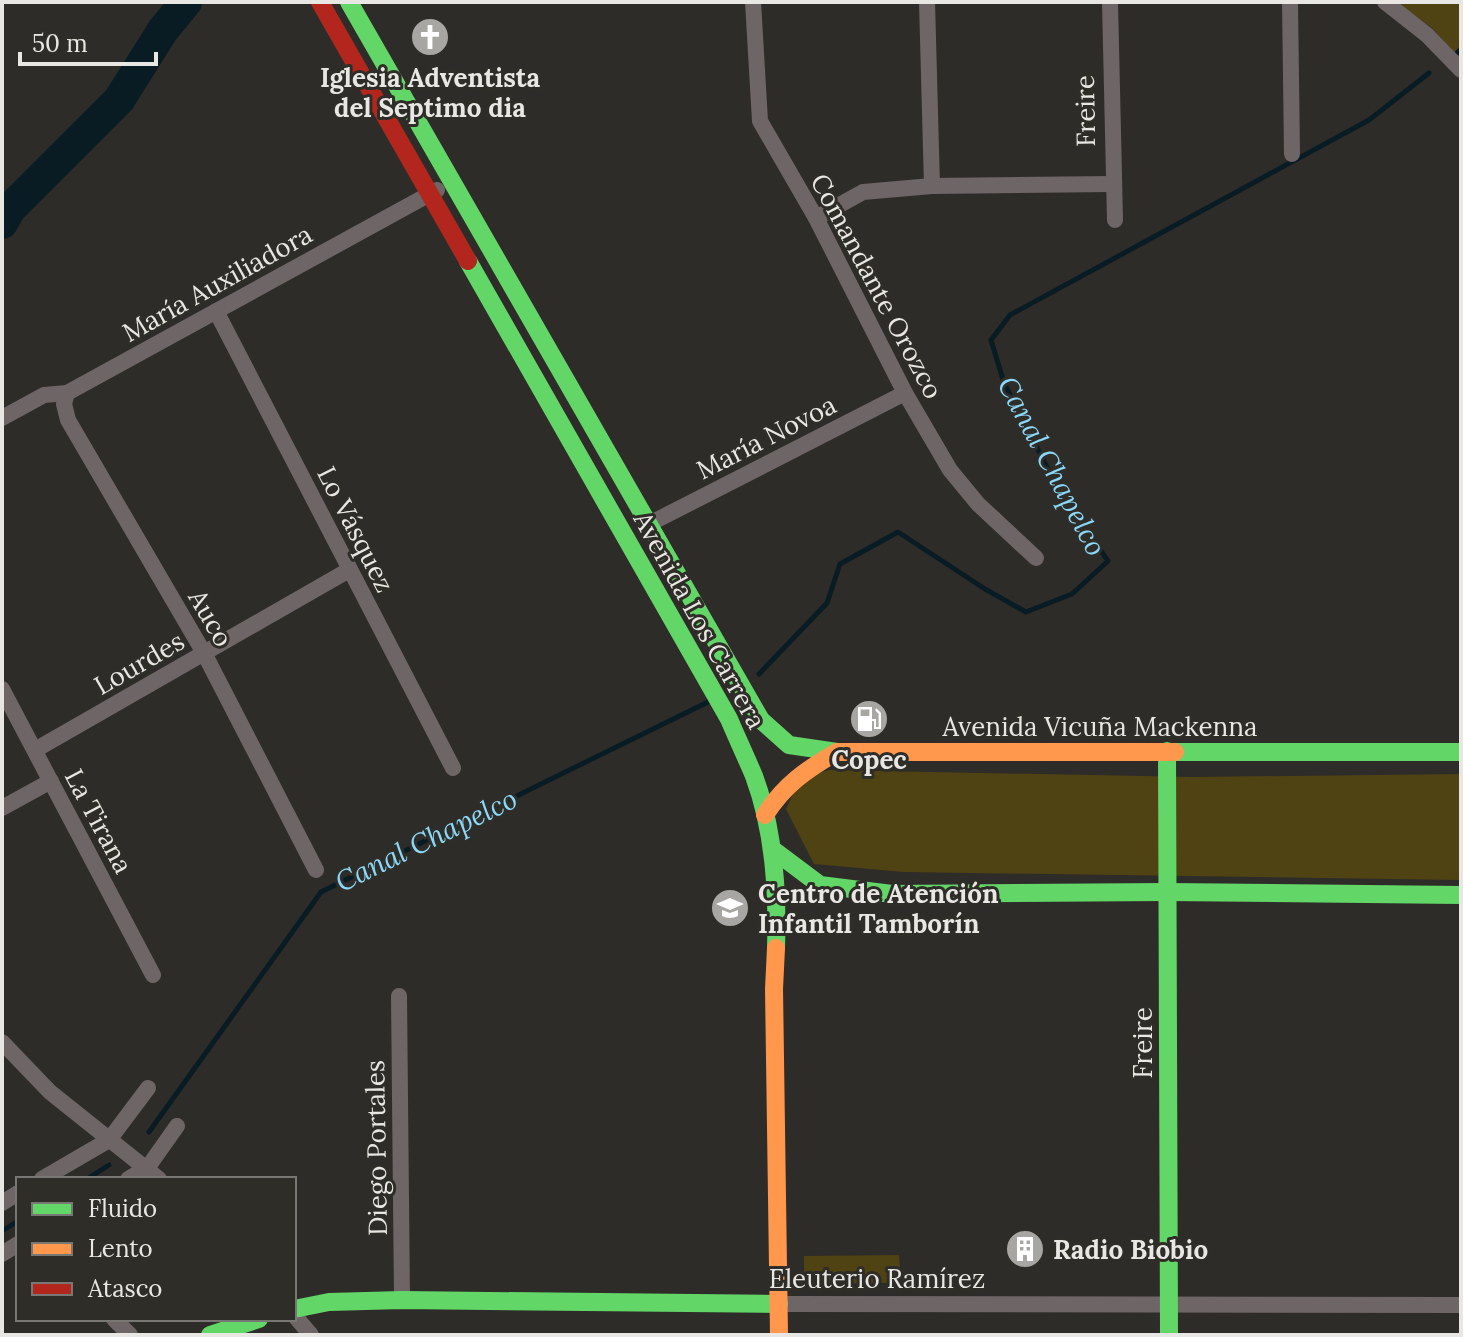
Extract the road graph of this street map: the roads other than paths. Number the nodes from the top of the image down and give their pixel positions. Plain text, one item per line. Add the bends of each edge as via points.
1 (320, 2) edge
2 (349, 2) edge
3 (753, 2) edge
4 (927, 2) edge
5 (1110, 2) edge
6 (1290, 2) edge
7 (1385, 2) edge
8 (1461, 70) edge
9 (1292, 154) dead end
10 (453, 182) junction
11 (1112, 184) junction
12 (932, 186) junction
13 (430, 195) junction
14 (816, 218) junction
15 (1115, 220) dead end
16 (216, 311) junction
17 (67, 393) junction
18 (905, 393) junction
19 (2, 418) edge
20 (649, 524) junction
21 (1036, 558) dead end
22 (349, 570) junction
23 (204, 653) junction
24 (2, 689) edge
25 (35, 750) junction
26 (1167, 751) junction
27 (837, 752) junction
28 (1461, 752) edge
29 (453, 768) dead end
30 (51, 781) junction
31 (2, 808) edge
32 (765, 815) junction
33 (772, 849) junction
34 (316, 870) dead end
35 (1167, 892) junction
36 (1461, 895) edge
37 (153, 975) dead end
38 (399, 996) dead end
39 (2, 1042) edge
40 (148, 1088) dead end
41 (177, 1126) dead end
42 (109, 1140) junction
43 (154, 1173) edge
44 (45, 1177) edge
45 (402, 1300) junction
46 (779, 1304) junction
47 (1169, 1305) junction
48 (1461, 1305) edge
49 (296, 1309) edge
50 (296, 1317) edge
51 (253, 1321) edge
52 (210, 1335) edge
53 (311, 1335) edge
54 (779, 1335) edge
55 (1169, 1335) edge

1 - 13 main road, Avenida Los Carrera
2 - 10 main road, Avenida Los Carrera
3 - 14 street, Comandante Orozco via 760,121
4 - 12 street
5 - 11 street, Freire
6 - 9 street
7 - 8 street
10 - 13 street, María Auxiliadora
10 - 20 main road, Avenida Los Carrera
11 - 12 street
11 - 15 street, Freire
12 - 14 street via 863,192
13 - 16 street, María Auxiliadora
13 - 32 main road, Avenida Los Carrera via 729,719
14 - 18 street, Comandante Orozco
16 - 17 street, María Auxiliadora
16 - 22 street, Lo Vásquez
17 - 19 street, María Auxiliadora via 44,395
17 - 23 street, Auco via 68,420
18 - 20 street, María Novoa
18 - 21 street, Comandante Orozco via 950,470
20 - 27 main road, Avenida Los Carrera via 761,720 789,745
22 - 23 street, Lourdes
22 - 29 street, Lo Vásquez
23 - 25 street, Lourdes
23 - 34 street, Auco
24 - 25 street, La Tirana
25 - 30 street, La Tirana
26 - 27 main road, Avenida Vicuña Mackenna
26 - 28 main road, Avenida Vicuña Mackenna
26 - 35 main road, Freire
27 - 32 main road, Avenida Vicuña Mackenna via 795,775
30 - 31 street
30 - 37 street, La Tirana
32 - 33 main road, Avenida Los Carrera
33 - 35 main road via 820,885 892,894
33 - 46 main road, Avenida Los Carrera
35 - 36 main road
35 - 47 main road, Freire
38 - 45 street, Diego Portales
39 - 42 street via 50,1092
40 - 42 street
41 - 43 street
42 - 43 street
42 - 44 street
45 - 46 main road, Eleuterio Ramírez
45 - 49 main road, Eleuterio Ramírez
46 - 47 street, Eleuterio Ramírez
46 - 54 main road, Avenida Los Carrera
47 - 48 street, Eleuterio Ramírez
47 - 55 main road, Freire
50 - 53 street
51 - 52 main road

